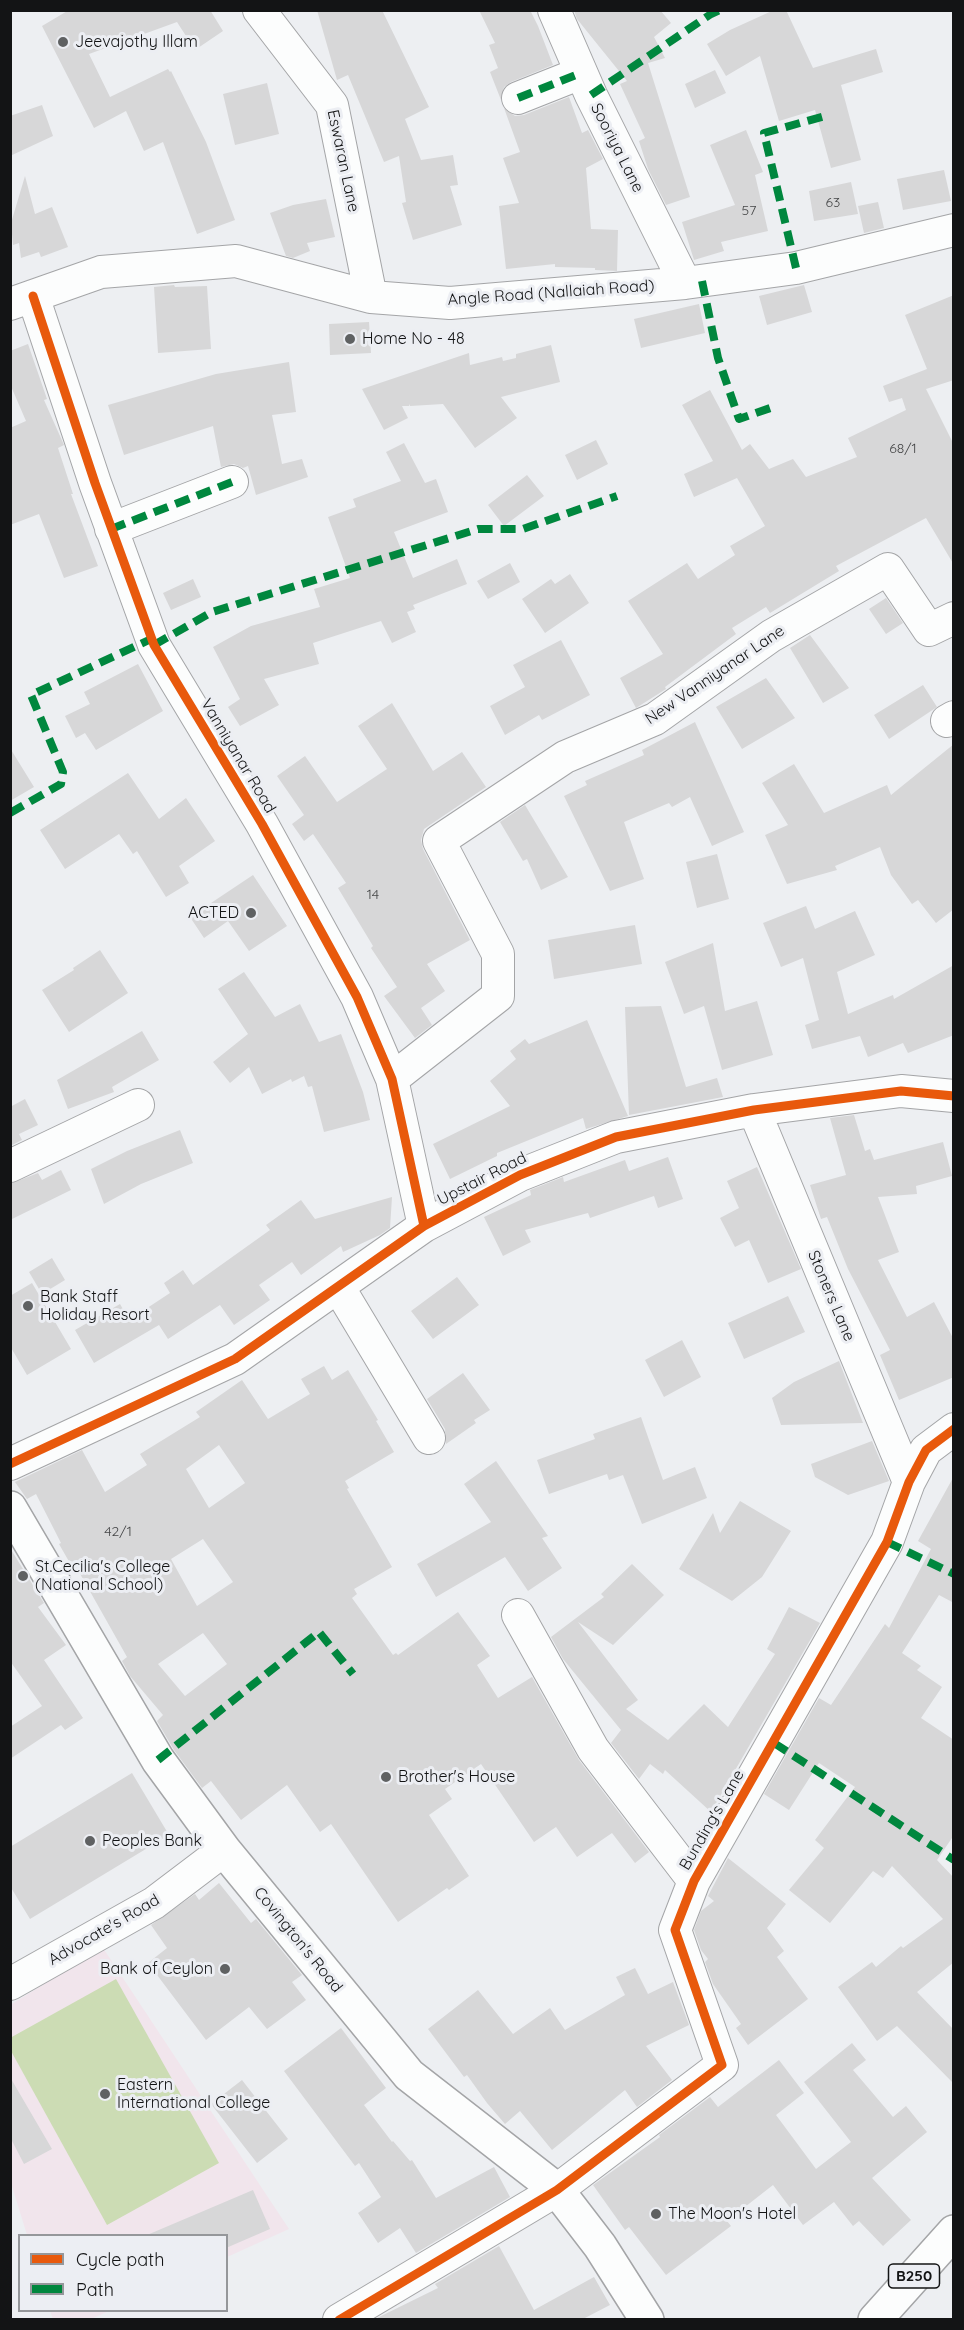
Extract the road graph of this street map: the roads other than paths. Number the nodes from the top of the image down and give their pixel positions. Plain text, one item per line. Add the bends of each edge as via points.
1 (259, 10) edge
2 (554, 10) edge
3 (581, 73) junction
4 (518, 98) dead end
5 (954, 230) edge
6 (685, 283) junction
7 (371, 297) junction
8 (22, 300) edge
9 (232, 482) dead end
10 (111, 528) junction
11 (954, 618) edge
12 (392, 1079) junction
13 (954, 1096) edge
14 (138, 1105) dead end
15 (754, 1110) junction
16 (10, 1166) edge
17 (424, 1226) junction
18 (339, 1288) junction
19 (954, 1429) edge
20 (429, 1438) dead end
21 (10, 1464) edge
22 (909, 1482) junction
23 (10, 1508) edge
24 (518, 1615) dead end
25 (224, 1850) junction
26 (694, 1881) junction
27 (10, 1984) edge
28 (558, 2190) junction
29 (954, 2232) edge
30 (339, 2319) edge
31 (647, 2319) edge
32 (875, 2319) edge

1 - 7 street, Eswaran Lane via 332,105
2 - 3 street, Sooriya Lane
3 - 4 street
3 - 6 street, Sooriya Lane
5 - 6 street, Angle Road (Nallaiah Road) via 796,268
6 - 7 street, Angle Road (Nallaiah Road) via 450,303
7 - 8 street, Angle Road (Nallaiah Road) via 236,261 101,272
8 - 10 street, Vanniyanar Road
9 - 10 street
10 - 12 street, Vanniyanar Road via 154,645 267,834 357,998
11 - 12 street, New Vanniyanar Lane via 930,630 888,569 771,636 654,719 565,757 439,841 498,954 498,996
12 - 17 street, Vanniyanar Road
13 - 15 street, Upstair Road via 901,1092
14 - 16 street
15 - 17 street, Upstair Road via 616,1137 520,1175
15 - 22 street, Stoners Lane
17 - 18 street, Upstair Road
18 - 20 street
18 - 21 street, Upstair Road via 235,1359
19 - 22 street, Bunding's Lane via 926,1450
22 - 26 street, Bunding's Lane via 887,1542
23 - 25 main road, Covington's Road via 158,1760
24 - 26 street via 593,1749
25 - 27 street, Advocate's Road via 154,1903
25 - 28 main road, Covington's Road via 409,2075
26 - 28 street, Bunding's Lane via 675,1930 722,2065
28 - 30 street
28 - 31 main road, Covington's Road
29 - 32 main road, B250

